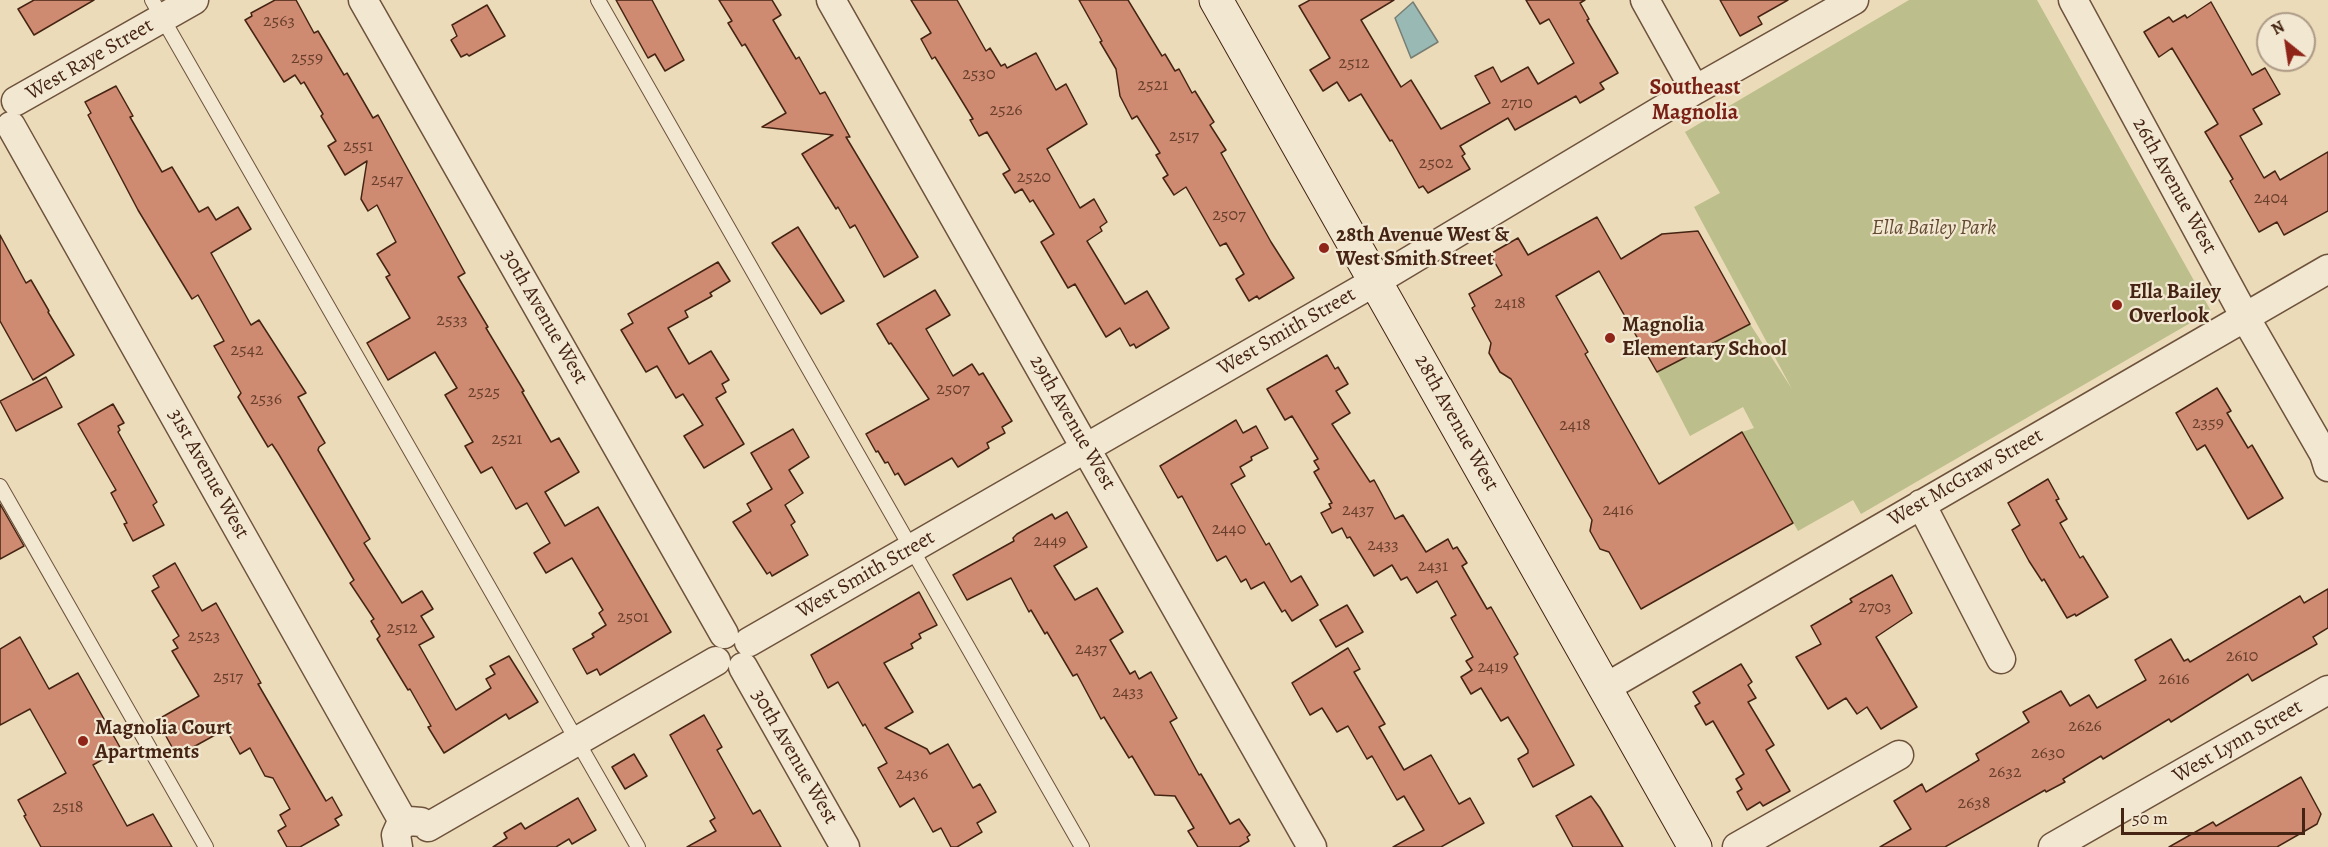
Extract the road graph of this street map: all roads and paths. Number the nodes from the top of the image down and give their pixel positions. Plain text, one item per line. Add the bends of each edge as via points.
1 (194, 0) edge
2 (363, 0) edge
3 (598, 0) edge
4 (831, 0) edge
5 (1216, 0) edge
6 (1645, 0) edge
7 (1854, 0) edge
8 (2073, 0) edge
9 (158, 9) edge
10 (1695, 90) junction
11 (7, 112) edge
12 (2328, 269) edge
13 (1376, 281) junction
14 (2245, 317) junction
15 (1086, 447) junction
16 (2328, 467) edge
17 (0, 486) edge
18 (1921, 504) junction
19 (911, 549) junction
20 (733, 651) junction
21 (2001, 659) dead end
22 (1605, 687) junction
23 (2328, 690) edge
24 (578, 741) junction
25 (1899, 755) dead end
26 (408, 839) edge
27 (206, 847) edge
28 (638, 847) edge
29 (845, 847) edge
30 (1082, 847) edge
31 (1312, 847) edge
32 (1695, 847) edge
33 (1737, 847) edge
34 (2053, 847) edge

1 - 9 street, West Raye Street
2 - 20 street, 30th Avenue West
3 - 19 lane
4 - 15 street, 29th Avenue West
5 - 13 street, 28th Avenue West
6 - 10 street
7 - 10 street, West Smith Street
8 - 14 street, 26th Avenue West
9 - 11 street, West Raye Street
9 - 24 lane
10 - 13 street, West Smith Street
11 - 26 street, 31st Avenue West
12 - 14 street, West McGraw Street
13 - 15 street, West Smith Street
13 - 22 street, 28th Avenue West
14 - 16 street, 26th Avenue West
14 - 18 street, West McGraw Street
15 - 19 street, West Smith Street
15 - 31 street, 29th Avenue West
17 - 27 lane
18 - 21 street
18 - 22 street, West McGraw Street
19 - 20 street, West Smith Street
19 - 30 lane
20 - 24 street, West Smith Street
20 - 29 street, 30th Avenue West
22 - 32 street, 28th Avenue West
23 - 34 street, West Lynn Street
24 - 26 street, West Smith Street
24 - 28 lane
25 - 33 street

